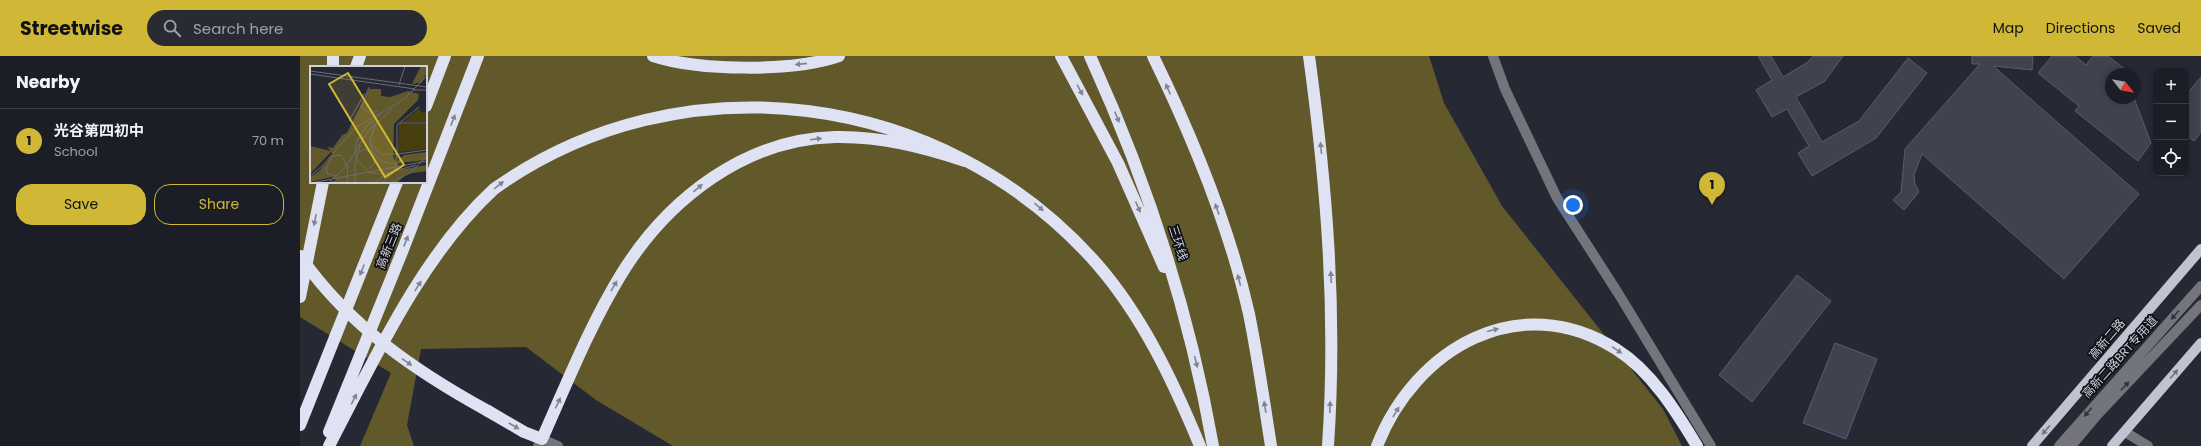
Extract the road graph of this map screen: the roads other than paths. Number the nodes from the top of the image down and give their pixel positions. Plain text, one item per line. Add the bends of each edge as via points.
1 (360, 56) edge
2 (445, 56) edge
3 (478, 56) edge
4 (653, 56) edge
5 (839, 56) edge
6 (1061, 56) edge
7 (1090, 56) edge
8 (1153, 56) edge
9 (1309, 56) edge
10 (1493, 56) edge
11 (356, 66) edge
12 (427, 103) edge
13 (876, 113) dead end
14 (591, 126) dead end
15 (988, 168) junction
16 (323, 183) edge
17 (396, 183) edge
18 (2201, 249) edge
19 (300, 256) edge
20 (2201, 286) edge
21 (300, 297) edge
22 (2201, 305) edge
23 (1187, 324) junction
24 (2201, 343) edge
25 (300, 425) edge
26 (2125, 432) junction
27 (540, 442) edge
28 (323, 446) edge
29 (329, 446) edge
30 (558, 446) edge
31 (1200, 446) edge
32 (1214, 446) edge
33 (1271, 446) edge
34 (1328, 446) edge
35 (1377, 446) edge
36 (1697, 446) edge
37 (1711, 446) edge
38 (2032, 446) edge
39 (2059, 446) edge
40 (2071, 446) edge
41 (2112, 446) edge
42 (2148, 446) edge

1 - 11 highway
2 - 12 highway
28 -> 3 highway, 高新三路
5 -> 4 highway via 802,65 768,67 697,65
6 -> 23 highway via 1118,163
7 -> 23 highway, 三环线 via 1136,162
33 -> 8 highway via 1249,314 1230,246 1199,160
34 -> 9 highway via 1333,331 1329,234 1321,139
10 - 37 street via 1505,89 1557,198
13 - 15 highway via 911,126
29 -> 14 highway via 396,321 459,226 494,190 534,158
27 -> 15 highway via 603,306 623,272 646,239 672,210 707,180 746,157 790,143 834,137 917,146
15 -> 31 highway via 1063,228 1098,265 1133,311 1180,397
16 -> 21 highway
17 -> 25 highway, 高新三路
18 -> 38 main road, 高新二路
19 -> 27 highway, bridge via 328,292 376,339 428,376
20 -> 39 street, 高新二路BRT专用道
40 -> 22 street, 高新二路BRT专用道
23 -> 32 highway, 三环线
26 -> 24 main road
26 - 41 main road
26 - 42 street
27 - 30 street
35 -> 36 highway via 1416,382 1439,359 1461,343 1486,332 1513,325 1540,324 1567,327 1593,336 1617,349 1652,382 1683,422

